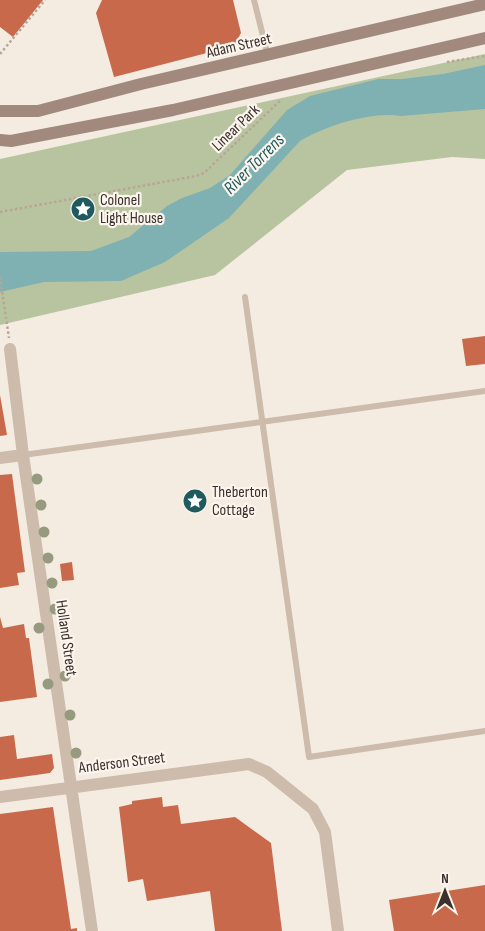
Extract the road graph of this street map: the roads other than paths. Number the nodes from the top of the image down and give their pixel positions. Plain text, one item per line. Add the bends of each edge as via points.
1 (254, 0) edge
2 (485, 4) edge
3 (485, 38) edge
4 (268, 56) junction
5 (0, 111) edge
6 (0, 140) edge
7 (245, 297) dead end
8 (10, 349) road end
9 (485, 391) edge
10 (264, 422) junction
11 (23, 455) junction
12 (0, 458) edge
13 (485, 730) edge
14 (71, 786) junction
15 (0, 797) edge
16 (92, 931) edge
17 (338, 931) edge

1 - 4 lane
2 - 4 main road, Adam Street
3 - 6 main road via 172,110 11,141
4 - 5 main road, Adam Street via 38,111
7 - 10 lane
8 - 11 street, Holland Street
9 - 10 lane
10 - 11 lane
10 - 13 lane via 309,757
11 - 12 street
11 - 14 street, Holland Street
14 - 15 street, Anderson Street
14 - 16 street, Holland Street
14 - 17 street, Anderson Street via 249,764 267,772 313,809 325,832

